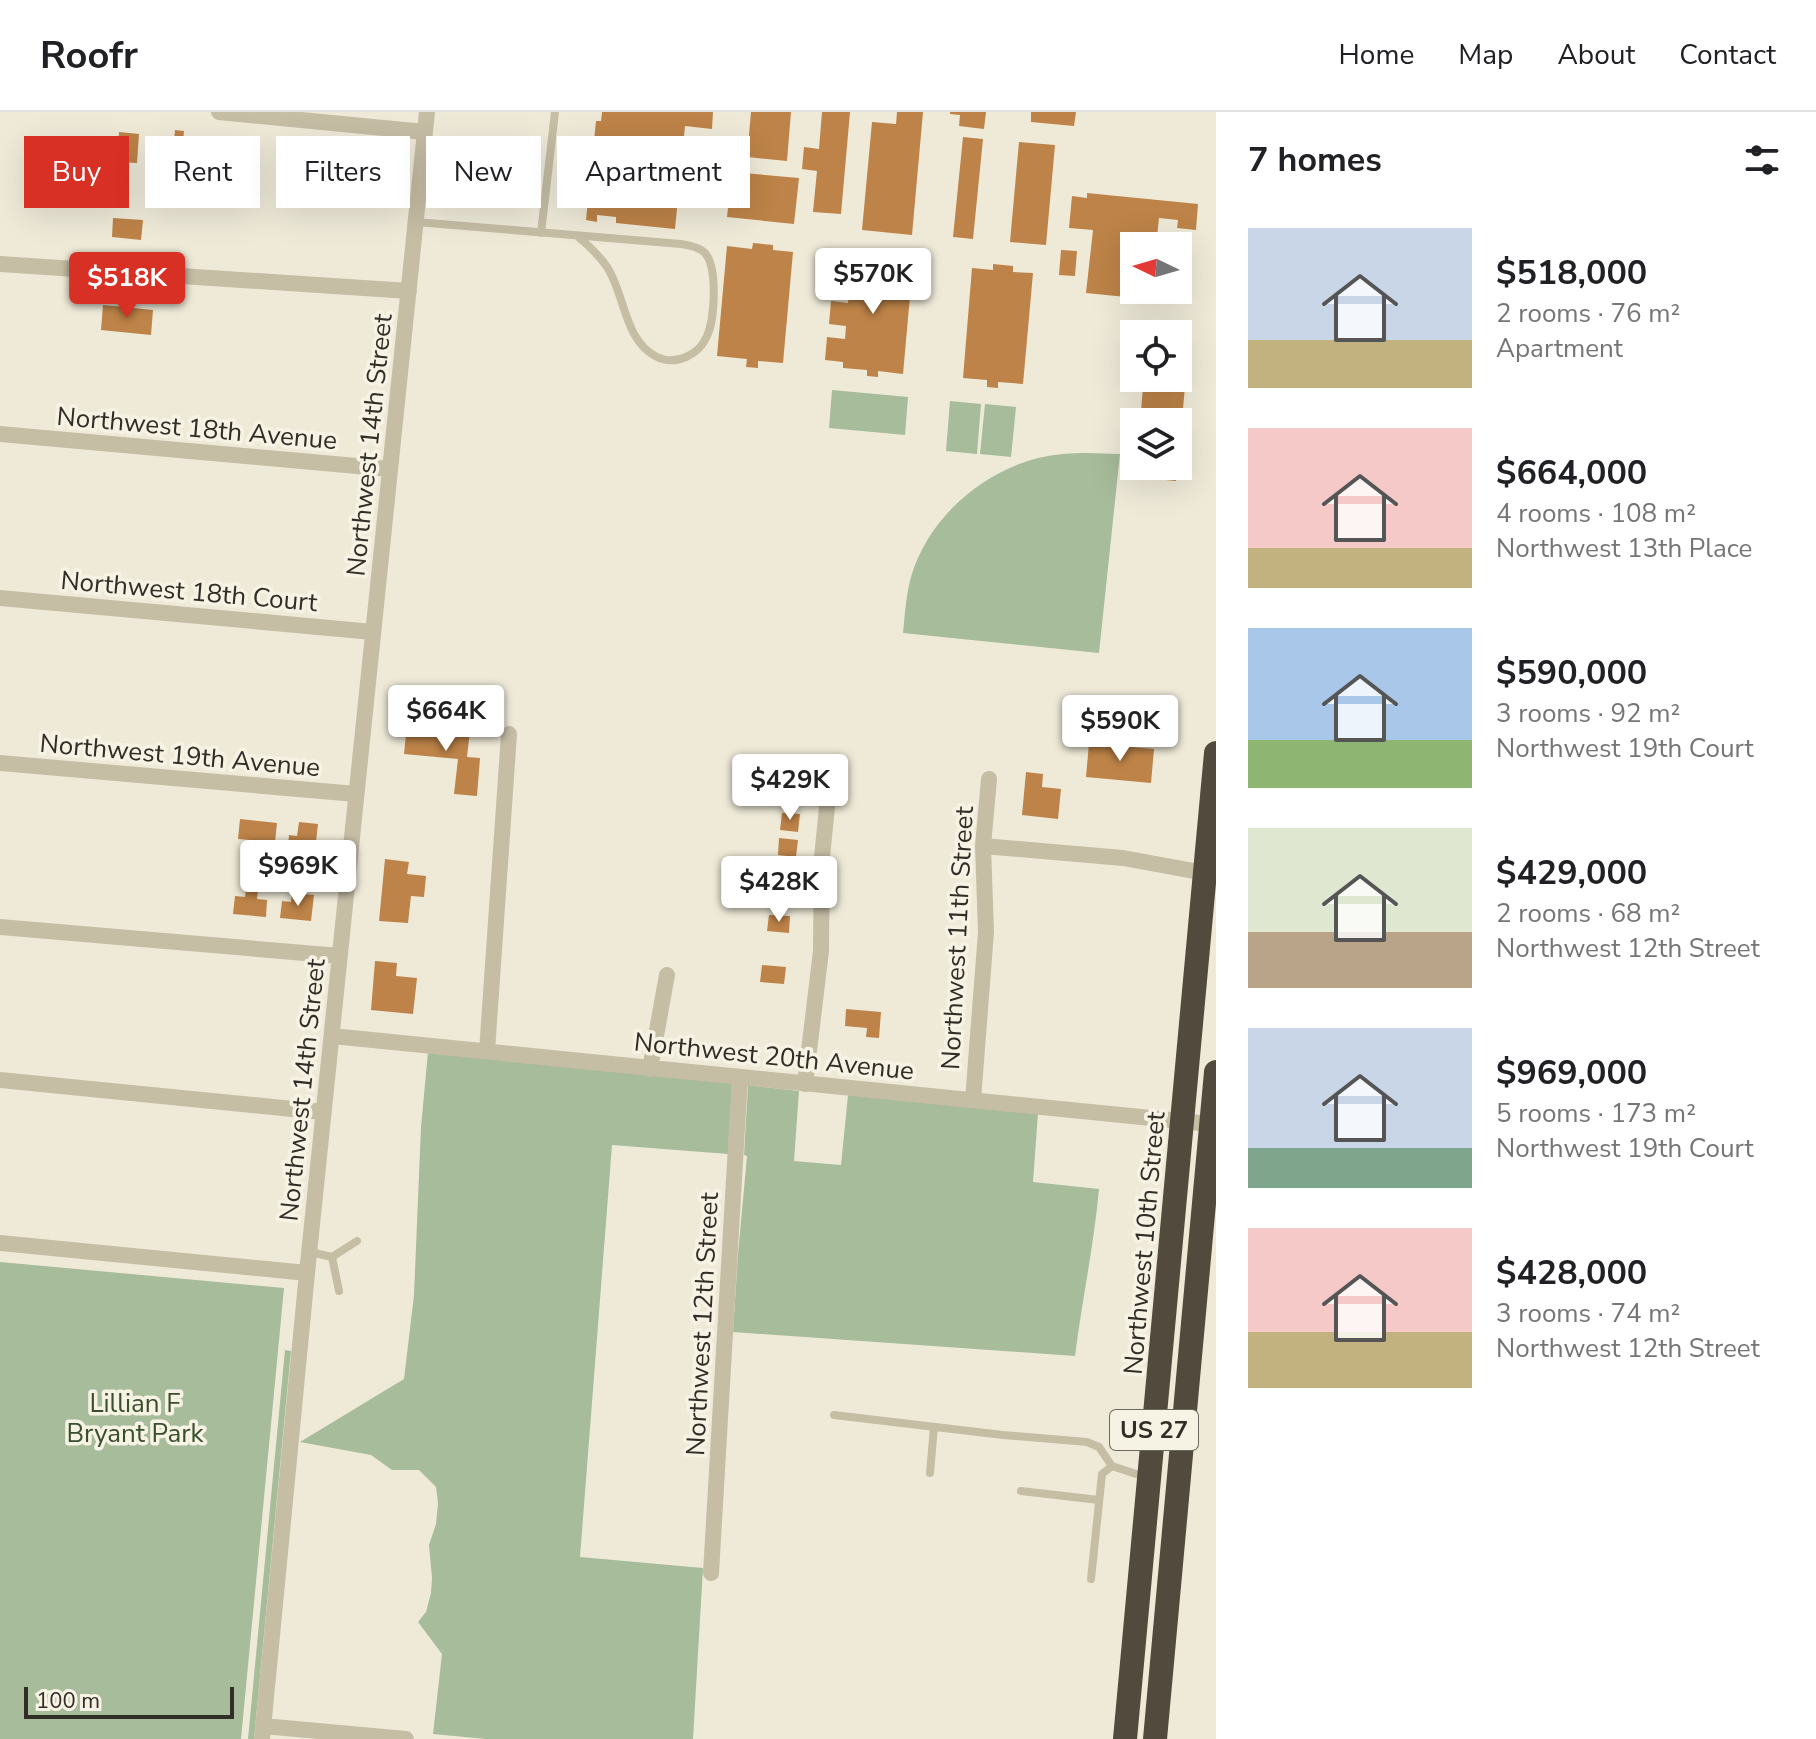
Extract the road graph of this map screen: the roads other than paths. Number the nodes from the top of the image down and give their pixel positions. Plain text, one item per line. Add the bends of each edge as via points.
1 (219, 112) edge
2 (427, 112) edge
3 (555, 112) edge
4 (425, 132) junction
5 (416, 222) junction
6 (541, 233) junction
7 (577, 236) junction
8 (0, 264) edge
9 (409, 291) junction
10 (0, 434) edge
11 (390, 469) junction
12 (0, 598) edge
13 (373, 632) junction
14 (509, 734) dead end
15 (1216, 753) edge
16 (0, 763) edge
17 (830, 777) dead end
18 (989, 779) dead end
19 (356, 794) junction
20 (1214, 795) edge
21 (983, 846) junction
22 (1205, 873) junction
23 (0, 927) edge
24 (340, 956) junction
25 (667, 975) dead end
26 (332, 1036) junction
27 (487, 1051) junction
28 (650, 1069) junction
29 (1216, 1072) edge
30 (740, 1077) junction
31 (0, 1080) edge
32 (805, 1084) junction
33 (973, 1100) junction
34 (323, 1112) junction
35 (1183, 1121) junction
36 (1211, 1124) junction
37 (357, 1241) dead end
38 (0, 1243) edge
39 (309, 1252) junction
40 (332, 1257) junction
41 (307, 1273) junction
42 (339, 1291) dead end
43 (834, 1415) dead end
44 (934, 1427) junction
45 (1112, 1466) junction
46 (930, 1473) dead end
47 (1149, 1478) junction
48 (1021, 1491) dead end
49 (1099, 1500) junction
50 (1174, 1524) junction
51 (711, 1573) dead end
52 (1091, 1579) dead end
53 (262, 1733) edge
54 (406, 1739) edge
55 (1125, 1739) edge
56 (1155, 1739) edge

1 - 4 street
2 - 4 street, Northwest 14th Street
3 - 6 lane
4 - 5 street, Northwest 14th Street
5 - 6 lane
5 - 9 street, Northwest 14th Street
6 - 7 lane
7 - 7 lane via 608,268 632,330 648,352 680,360 699,348 711,324 714,282 703,251 681,244
8 - 9 street
9 - 11 street, Northwest 14th Street
10 - 11 street, Northwest 18th Avenue
11 - 13 street, Northwest 14th Street
12 - 13 street, Northwest 18th Court
13 - 19 street, Northwest 14th Street
14 - 27 street
15 - 20 highway, Northwest 10th Street / US 27
16 - 19 street, Northwest 19th Avenue
17 - 32 street via 821,951
18 - 21 street, Northwest 11th Street
19 - 24 street, Northwest 14th Street
20 - 22 highway, Northwest 10th Street / US 27
21 - 22 street via 1123,858
21 - 33 street, Northwest 11th Street via 986,932
22 - 35 highway, Northwest 10th Street / US 27
23 - 24 street
24 - 26 street, Northwest 14th Street
25 - 28 street
26 - 27 street, Northwest 20th Avenue
26 - 34 street, Northwest 14th Street
27 - 28 street, Northwest 20th Avenue
28 - 30 street, Northwest 20th Avenue
29 - 36 highway, US 27
30 - 32 street, Northwest 20th Avenue
30 - 51 street, Northwest 12th Street
31 - 34 street
32 - 33 street, Northwest 20th Avenue
33 - 35 street, Northwest 20th Avenue
34 - 39 street, Northwest 14th Street
35 - 36 street, Northwest 20th Avenue
35 - 47 highway, Northwest 10th Street / US 27
36 - 50 highway, US 27
37 - 40 lane
38 - 41 street
39 - 40 lane
39 - 41 street, Northwest 14th Street
40 - 42 lane
41 - 53 street, Northwest 14th Street
43 - 44 lane
44 - 45 lane via 1087,1442 1099,1447
44 - 46 lane
45 - 47 lane
45 - 49 lane via 1102,1474
47 - 50 highway via 1167,1497
47 - 55 highway, Northwest 10th Street / US 27
48 - 49 lane
49 - 52 lane
50 - 56 highway, US 27
53 - 54 street

